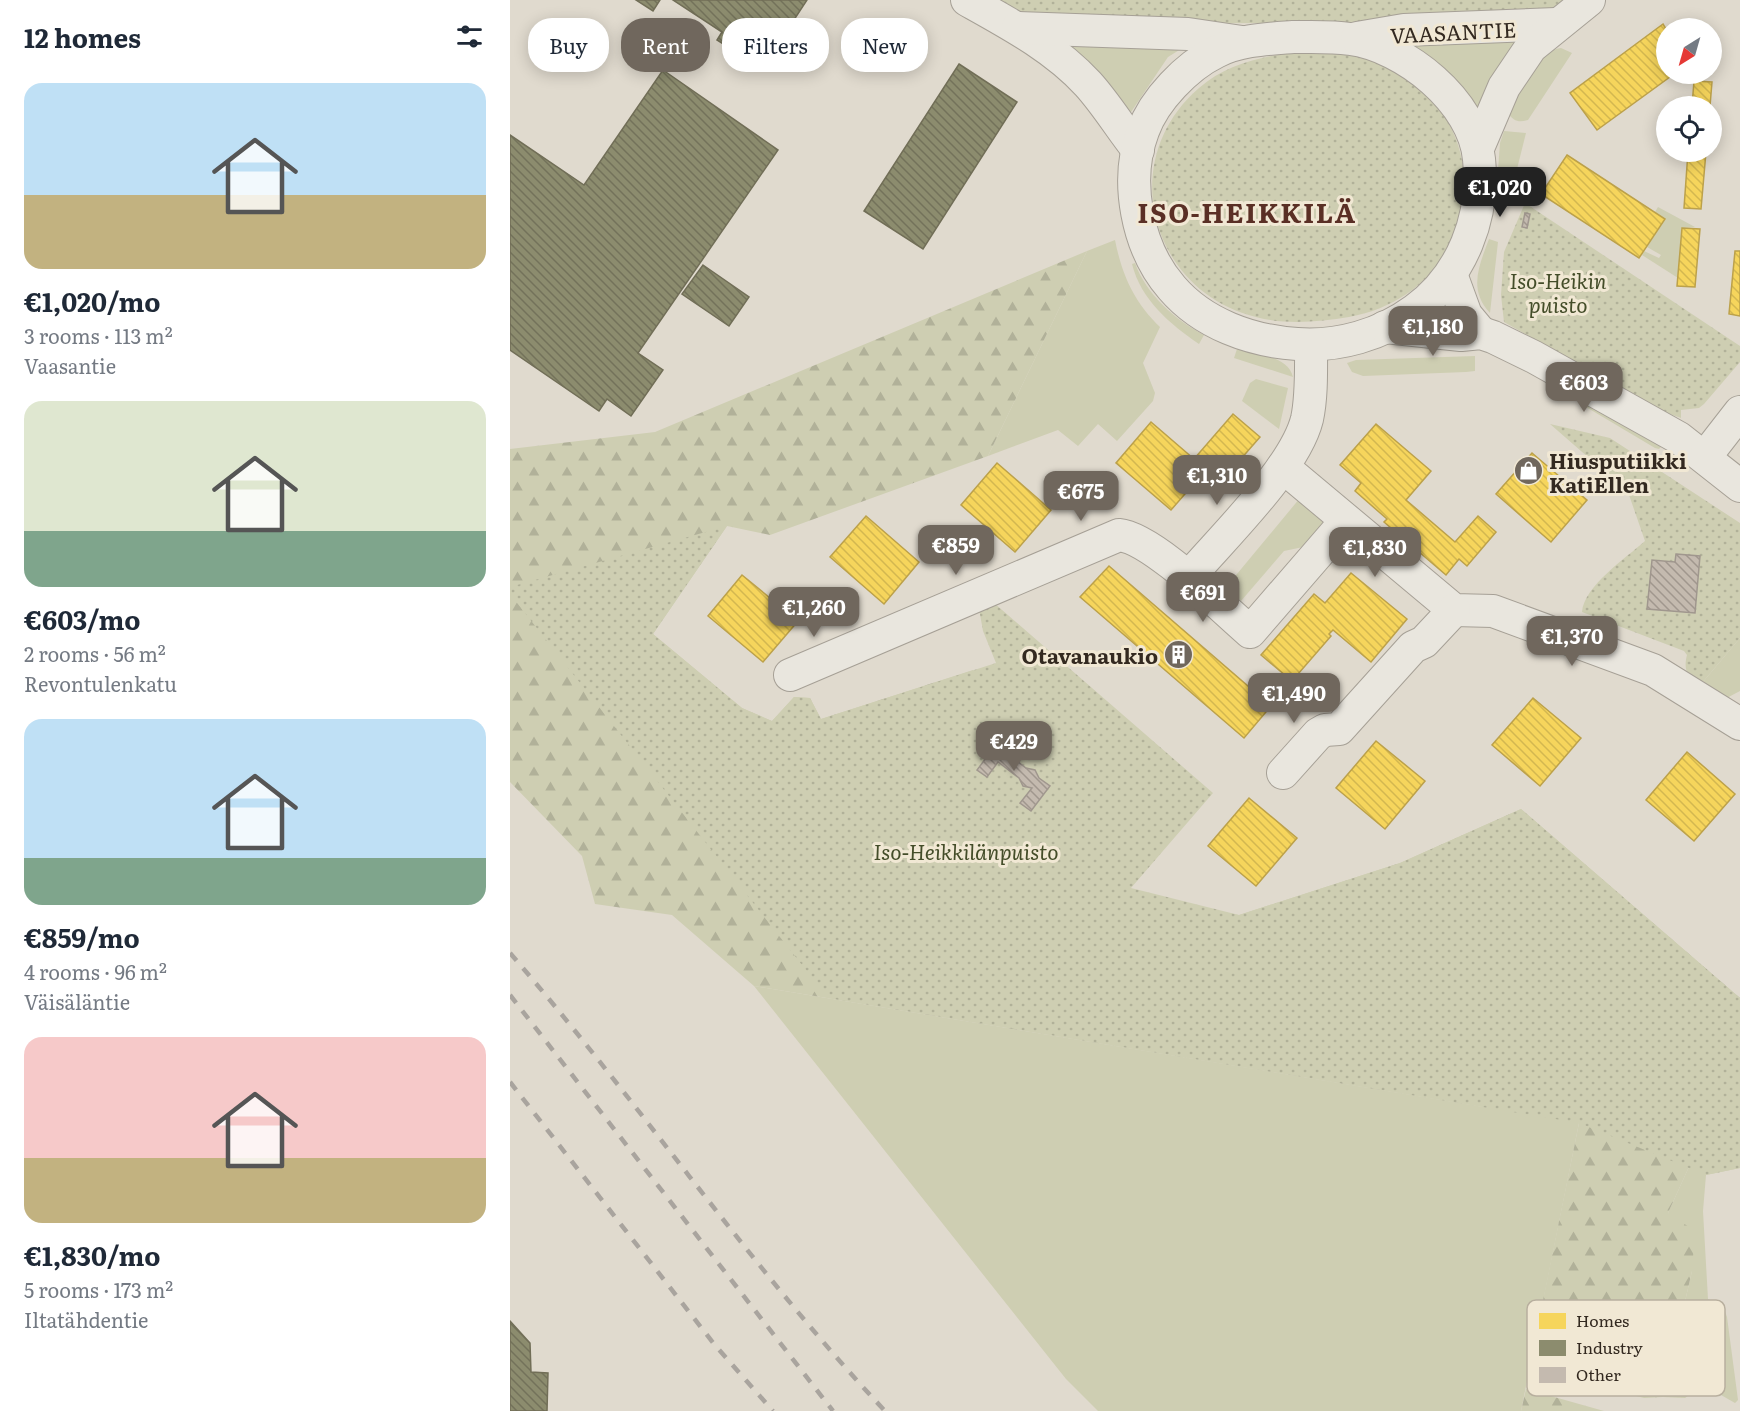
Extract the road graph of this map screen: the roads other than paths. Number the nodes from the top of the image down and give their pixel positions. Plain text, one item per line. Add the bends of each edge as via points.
1 (968, 0) edge
2 (1589, 0) edge
3 (1556, 24) junction
4 (1018, 28) junction
5 (1351, 39) junction
6 (1244, 43) junction
7 (1478, 148) junction
8 (1138, 150) junction
9 (1452, 274) junction
10 (1385, 327) junction
11 (1482, 333) junction
12 (1311, 345) junction
13 (1740, 412) edge
14 (1705, 457) junction
15 (1283, 467) junction
16 (1740, 486) edge
17 (1346, 521) junction
18 (1188, 578) junction
19 (1454, 610) junction
20 (790, 675) dead end
21 (1740, 724) edge
22 (1283, 773) dead end

1 - 4 street
2 - 3 street, VAASANTIE
3 - 5 street, VAASANTIE via 1404,30
3 - 7 street, VAASANTIE via 1531,47 1509,80
4 - 6 street via 1188,34
4 - 8 street via 1087,83
5 - 6 street via 1293,37
5 - 7 street via 1401,57 1435,81 1462,115
6 - 8 street via 1207,57 1179,80 1151,115
7 - 9 street via 1481,194 1467,242
8 - 12 street via 1135,190 1141,230 1149,254 1172,288 1196,310 1226,327 1279,343
9 - 10 street via 1428,300
9 - 11 street via 1466,315
10 - 11 street via 1461,335
10 - 12 street via 1354,339
11 - 14 street via 1534,357 1679,438
12 - 15 street via 1307,419
13 - 14 street
14 - 16 street
15 - 17 street
15 - 18 street
17 - 18 street via 1250,632
17 - 19 street
18 - 20 street via 1137,540 1119,535
19 - 21 street via 1493,611 1653,670
19 - 22 street via 1424,642 1413,647 1339,729 1318,734

